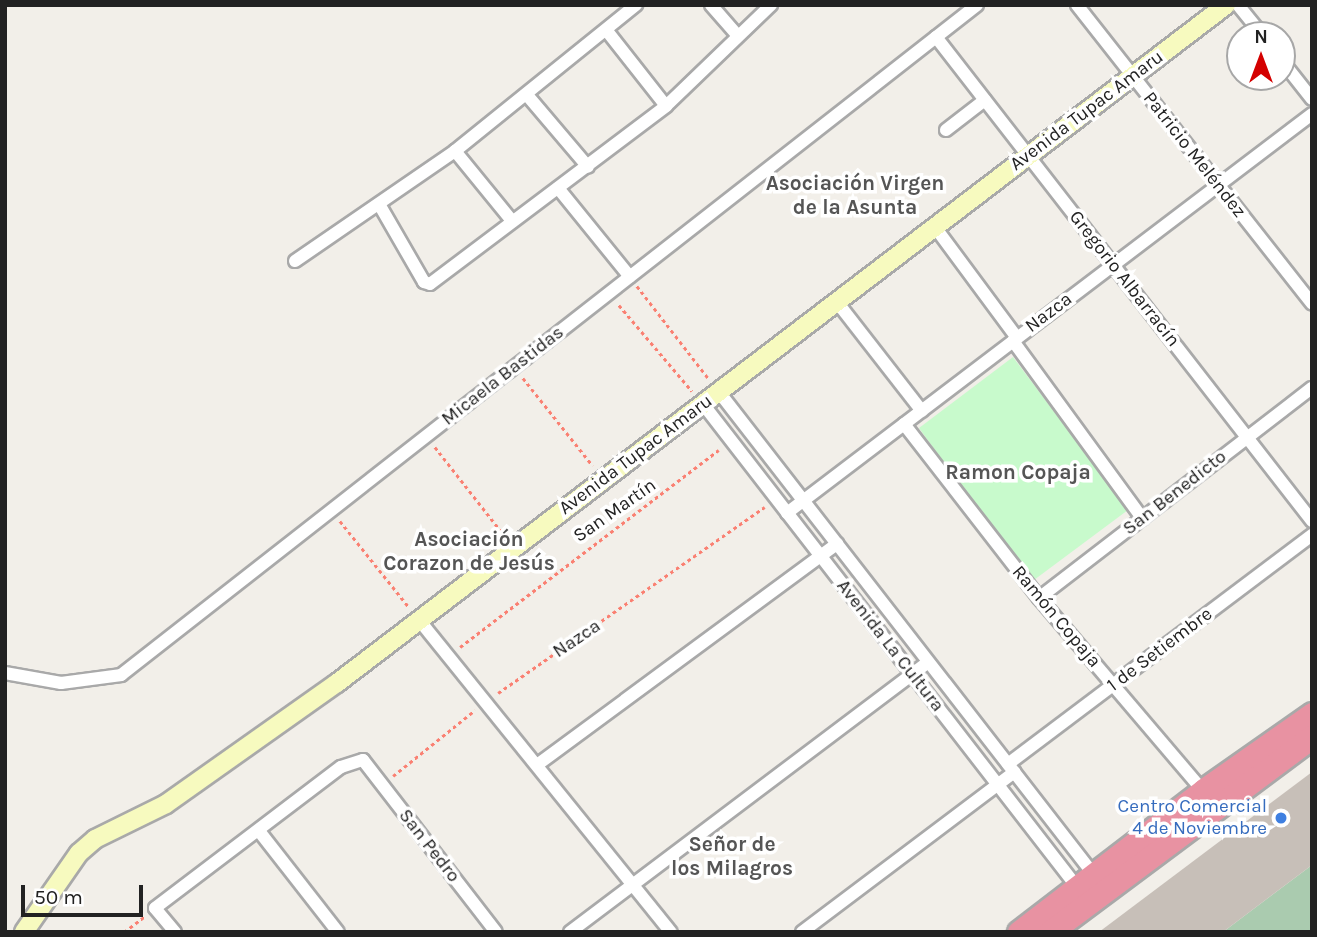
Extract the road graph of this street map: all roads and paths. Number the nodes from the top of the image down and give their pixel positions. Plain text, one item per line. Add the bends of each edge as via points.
1 (636, 5) edge
2 (711, 5) edge
3 (771, 5) edge
4 (977, 5) edge
5 (1077, 5) edge
6 (1226, 5) edge
7 (1238, 5) edge
8 (1251, 21) edge
9 (607, 31) junction
10 (738, 36) junction
11 (936, 37) junction
12 (1132, 76) junction
13 (1296, 79) edge
14 (527, 94) junction
15 (1312, 99) edge
16 (985, 100) junction
17 (666, 106) junction
18 (1312, 114) edge
19 (946, 130) dead end
20 (455, 151) junction
21 (1028, 156) junction
22 (588, 167) junction
23 (1218, 185) junction
24 (558, 188) junction
25 (379, 204) junction
26 (512, 221) junction
27 (935, 227) junction
28 (295, 261) dead end
29 (1113, 265) junction
30 (630, 277) junction
31 (609, 293) junction
32 (837, 302) junction
33 (1312, 304) edge
34 (1015, 340) junction
35 (514, 368) junction
36 (1312, 388) edge
37 (719, 392) junction
38 (703, 404) junction
39 (922, 411) junction
40 (904, 424) junction
41 (427, 436) junction
42 (1247, 438) junction
43 (731, 440) junction
44 (604, 480) junction
45 (776, 499) junction
46 (803, 501) junction
47 (331, 510) junction
48 (787, 513) junction
49 (1143, 519) junction
50 (1312, 521) edge
51 (1312, 535) edge
52 (837, 544) junction
53 (514, 548) junction
54 (820, 556) junction
55 (1039, 598) junction
56 (419, 620) junction
57 (449, 656) junction
58 (928, 662) junction
59 (5, 673) edge
60 (911, 674) junction
61 (1113, 684) junction
62 (487, 701) junction
63 (1312, 714) edge
64 (1312, 737) edge
65 (537, 765) junction
66 (1011, 768) junction
67 (383, 785) junction
68 (999, 787) junction
69 (1209, 798) junction
70 (259, 831) junction
71 (1085, 881) junction
72 (634, 883) junction
73 (155, 908) junction
74 (24, 932) edge
75 (124, 932) edge
76 (175, 932) edge
77 (338, 932) edge
78 (496, 932) edge
79 (570, 932) edge
80 (671, 932) edge
81 (802, 932) edge
82 (1020, 932) edge
83 (1050, 932) edge

1 - 9 street
2 - 10 street
3 - 10 street
4 - 11 street, Micaela Bastidas
5 - 12 street, Patricio Meléndez
6 - 12 street, Avenida Tupac Amaru
7 - 8 street
9 - 14 street
9 - 17 street
10 - 17 street
11 - 16 street, Gregorio Albarracín
11 - 30 street, Micaela Bastidas
12 - 21 street, Avenida Tupac Amaru
12 - 23 street, Patricio Meléndez
13 - 15 street
14 - 20 street
14 - 22 street
16 - 19 street
16 - 21 street, Gregorio Albarracín
17 - 22 street
18 - 23 street, Nazca
20 - 25 street
20 - 26 street
21 - 27 street, Avenida Tupac Amaru
21 - 29 street, Gregorio Albarracín
22 - 24 street
23 - 29 street, Nazca
23 - 33 street, Patricio Meléndez
24 - 26 street
24 - 30 street
25 - 26 street via 427,284
25 - 28 street
27 - 32 street, Avenida Tupac Amaru
27 - 34 street
29 - 34 street, Nazca
29 - 42 street, Gregorio Albarracín
30 - 31 street, Micaela Bastidas
30 - 37 path
31 - 35 street, Micaela Bastidas
31 - 38 path
32 - 37 street, Avenida Tupac Amaru
32 - 39 street
34 - 39 street, Nazca
34 - 49 street
35 - 41 street, Micaela Bastidas
35 - 44 path
36 - 42 street, San Benedicto
37 - 38 street, Avenida Tupac Amaru
37 - 46 street, Avenida La Cultura
38 - 43 street, Avenida La Cultura
38 - 44 street, Avenida Tupac Amaru
39 - 40 street, Nazca
40 - 46 street, Nazca
40 - 55 street, Ramón Copaja
41 - 47 street, Micaela Bastidas
41 - 53 path
42 - 49 street, San Benedicto
42 - 50 street, Gregorio Albarracín
43 - 45 street, Avenida La Cultura
43 - 57 path, San Martín
44 - 53 street, Avenida Tupac Amaru
45 - 48 street, Avenida La Cultura
45 - 62 path, Nazca
46 - 48 street, Nazca
46 - 52 street, Avenida La Cultura
47 - 56 path
47 - 59 street, Micaela Bastidas via 121,675 61,683
48 - 54 street, Avenida La Cultura
49 - 55 street, San Benedicto
51 - 61 street, 1 de Setiembre
52 - 54 street
52 - 58 street, Avenida La Cultura
53 - 56 street, Avenida Tupac Amaru
54 - 60 street, Avenida La Cultura
54 - 65 street
55 - 61 street, Ramón Copaja
56 - 57 street
56 - 74 street, Avenida Tupac Amaru via 185,791 95,839 79,853
57 - 62 street
58 - 60 street
58 - 66 street, Avenida La Cultura
60 - 68 street, Avenida La Cultura
60 - 72 street
61 - 66 street, 1 de Setiembre
61 - 69 street, Ramón Copaja
62 - 65 street
62 - 67 path, Nazca
63 - 69 highway
64 - 69 highway
65 - 72 street
66 - 68 street, 1 de Setiembre
66 - 71 street, Avenida La Cultura
67 - 70 street, San Pedro via 363,760 341,767
67 - 78 street, San Pedro
68 - 71 street, Avenida La Cultura
68 - 81 street, 1 de Setiembre
69 - 71 highway
69 - 83 highway
70 - 73 street
70 - 77 street
71 - 82 highway
72 - 79 street
72 - 80 street
73 - 75 path
73 - 76 street

